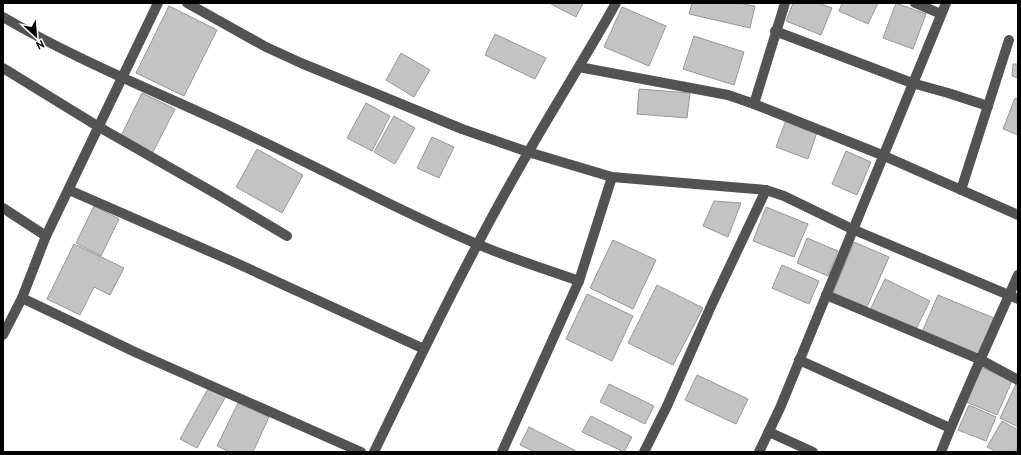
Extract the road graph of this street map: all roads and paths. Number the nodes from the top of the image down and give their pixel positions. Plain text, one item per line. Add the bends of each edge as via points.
1 (158, 3) edge
2 (187, 3) edge
3 (616, 3) edge
4 (785, 3) edge
5 (915, 3) edge
6 (946, 3) edge
7 (941, 14) junction
8 (3, 17) edge
9 (775, 32) junction
10 (1009, 40) dead end
11 (579, 67) junction
12 (3, 68) edge
13 (122, 78) junction
14 (912, 83) junction
15 (754, 104) junction
16 (988, 106) junction
17 (100, 127) junction
18 (528, 152) junction
19 (882, 155) junction
20 (612, 177) junction
21 (69, 190) junction
22 (766, 190) junction
23 (961, 190) junction
24 (3, 208) edge
25 (1018, 215) edge
26 (852, 229) junction
27 (46, 236) junction
28 (287, 236) dead end
29 (478, 244) junction
30 (1018, 275) edge
31 (579, 281) junction
32 (826, 295) junction
33 (1014, 297) edge
34 (22, 298) junction
35 (7, 318) edge
36 (3, 335) edge
37 (424, 350) junction
38 (799, 360) junction
39 (981, 360) junction
40 (1018, 380) edge
41 (950, 428) junction
42 (769, 432) junction
43 (361, 452) edge
44 (374, 452) edge
45 (502, 452) edge
46 (644, 452) edge
47 (759, 452) edge
48 (813, 452) edge
49 (941, 452) edge

1 - 13 street
2 - 18 street via 266,47 301,63 462,129
3 - 11 street
4 - 9 street
5 - 7 street
6 - 7 street
7 - 14 street
8 - 13 street
9 - 14 street
9 - 15 street
10 - 16 street
11 - 15 street via 728,95
11 - 18 street
12 - 17 street
13 - 17 street
13 - 29 street
14 - 16 street
14 - 19 street
15 - 19 street
16 - 23 street
17 - 21 street
17 - 28 street
18 - 20 street
18 - 29 street
19 - 23 street
19 - 26 street
20 - 22 street
20 - 31 street
21 - 27 street
21 - 37 street via 227,259
22 - 26 street
22 - 46 street
23 - 25 street
24 - 27 street
26 - 32 street
26 - 33 street
27 - 34 street
29 - 31 street
29 - 37 street
30 - 33 street
31 - 45 street
32 - 38 street
32 - 39 street
33 - 39 street
34 - 35 street
34 - 43 street via 137,353
35 - 36 street
37 - 44 street
38 - 41 street
38 - 42 street
39 - 40 street
39 - 41 street
41 - 49 street
42 - 47 street
42 - 48 street

